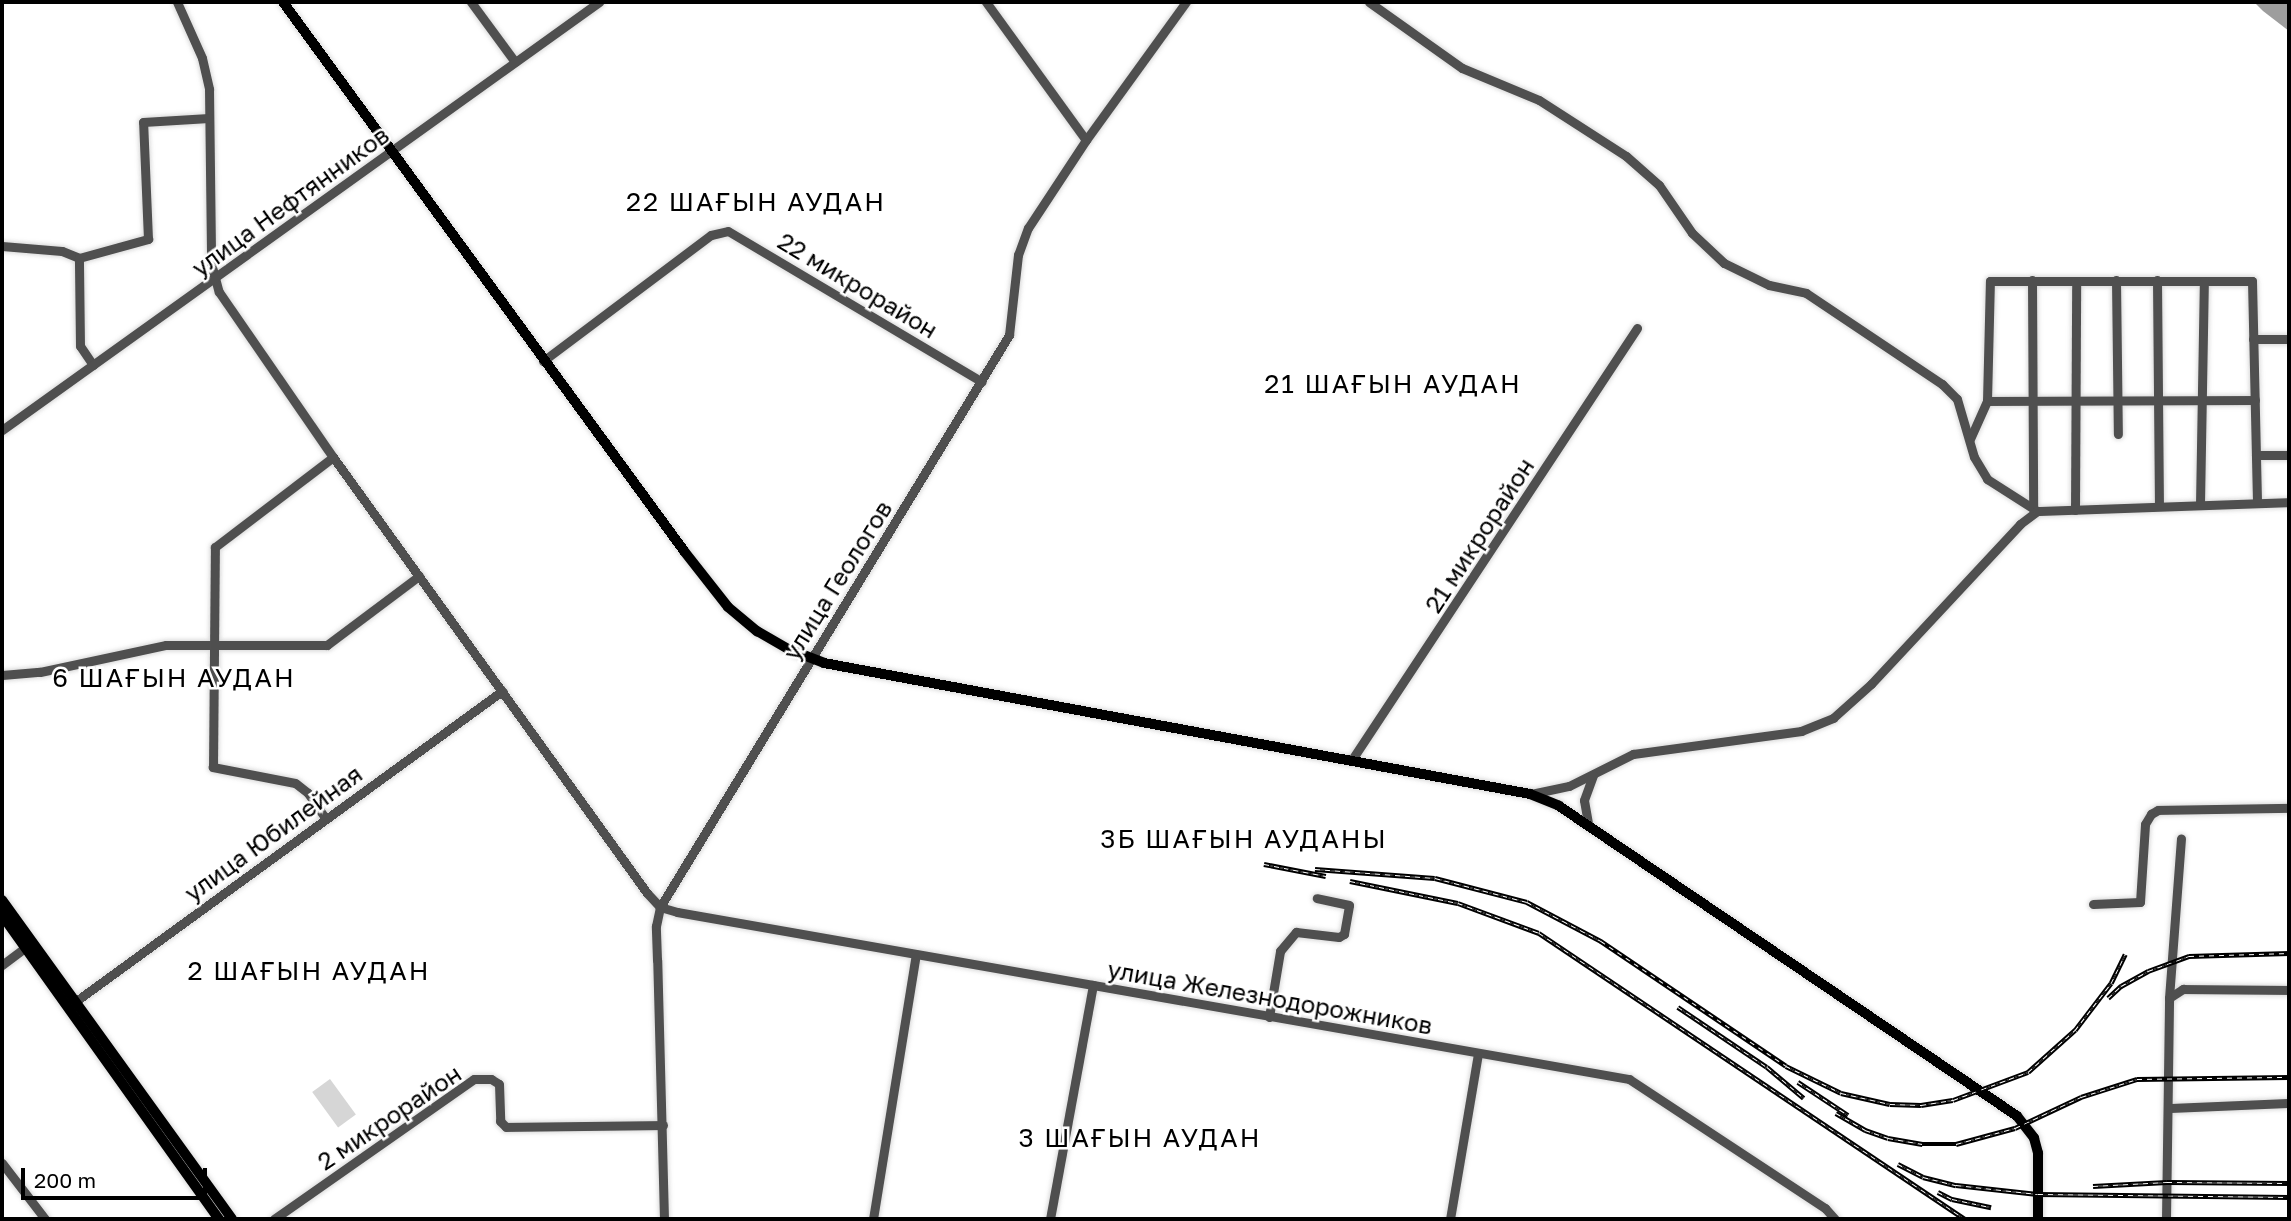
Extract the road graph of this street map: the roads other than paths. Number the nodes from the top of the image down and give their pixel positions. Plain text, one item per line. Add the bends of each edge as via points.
1 (177, 2) edge
2 (283, 2) edge
3 (471, 2) edge
4 (599, 2) edge
5 (986, 2) edge
6 (1186, 2) edge
7 (1368, 2) edge
8 (515, 62) junction
9 (209, 118) junction
10 (1086, 140) junction
11 (390, 152) junction
12 (2, 246) edge
13 (79, 258) junction
14 (2032, 280) junction
15 (2116, 280) junction
16 (2157, 280) junction
17 (213, 281) junction
18 (2076, 281) junction
19 (2204, 281) junction
20 (1637, 328) dead end
21 (2289, 339) edge
22 (2253, 340) junction
23 (543, 361) junction
24 (93, 365) junction
25 (982, 382) junction
26 (2158, 400) junction
27 (2202, 400) junction
28 (2255, 400) junction
29 (1987, 401) junction
30 (2034, 401) junction
31 (2076, 401) junction
32 (2116, 401) junction
33 (2, 430) edge
34 (2118, 434) dead end
35 (1970, 439) junction
36 (2256, 455) junction
37 (2289, 455) edge
38 (333, 457) junction
39 (2257, 502) junction
40 (2289, 502) edge
41 (2200, 504) junction
42 (2159, 506) junction
43 (2035, 510) junction
44 (2075, 510) junction
45 (419, 576) junction
46 (215, 645) junction
47 (809, 659) junction
48 (2, 675) edge
49 (502, 691) junction
50 (1351, 761) junction
51 (1593, 773) junction
52 (1530, 794) junction
53 (2289, 808) edge
54 (326, 818) junction
55 (1588, 823) junction
56 (2181, 838) dead end
57 (1317, 898) dead end
58 (2, 902) edge
59 (2093, 904) dead end
60 (660, 906) junction
61 (2, 915) edge
62 (29, 945) junction
63 (916, 954) junction
64 (2, 965) edge
65 (1093, 985) junction
66 (2289, 990) edge
67 (2169, 998) junction
68 (71, 1004) junction
69 (1269, 1017) junction
70 (1478, 1052) junction
71 (2289, 1103) edge
72 (2168, 1108) junction
73 (663, 1125) junction
74 (2, 1163) edge
75 (45, 1219) edge
76 (219, 1219) edge
77 (232, 1219) edge
78 (274, 1219) edge
79 (664, 1219) edge
80 (873, 1219) edge
81 (1051, 1219) edge
82 (1450, 1219) edge
83 (1835, 1219) edge
84 (2038, 1219) edge
85 (2166, 1219) edge

1 - 9 street via 202,58
2 - 11 main road
3 - 8 street
4 - 8 street, улица Нефтянников
5 - 10 street
6 - 10 street, улица Геологов
7 - 35 street via 1462,68 1539,100 1626,156 1659,185 1692,233 1724,263 1769,285 1807,293 1942,384 1957,399
8 - 11 street, улица Нефтянников
9 - 13 street via 144,122 148,239
9 - 17 street
10 - 25 street, улица Геологов via 1022,243 1009,335
11 - 17 street, улица Нефтянников
11 - 23 main road
12 - 13 street via 62,251
13 - 24 street via 80,346
14 - 18 street
14 - 29 street via 1990,281
14 - 30 street
15 - 16 street
15 - 18 street
15 - 32 street
16 - 19 street
16 - 26 street
17 - 24 street, улица Нефтянников
17 - 38 street
18 - 31 street
19 - 22 street via 2252,281
19 - 27 street
20 - 50 street, 21 микрорайон
21 - 22 street
22 - 28 street
23 - 25 street, 22 микрорайон via 711,235 728,231
23 - 47 main road via 728,607 757,631
24 - 33 street, улица Нефтянников
25 - 47 street, улица Геологов
26 - 27 street
26 - 32 street
26 - 42 street
27 - 28 street
27 - 41 street
28 - 36 street
29 - 30 street
29 - 35 street
30 - 31 street
30 - 43 street
31 - 32 street
31 - 44 street
32 - 34 street
35 - 43 street via 1987,479
36 - 37 street
36 - 39 street
38 - 45 street
38 - 46 street via 215,547
39 - 40 street
39 - 41 street
41 - 42 street
42 - 44 street
43 - 44 street
43 - 51 street via 1871,684 1832,718 1801,731 1633,754
45 - 46 street via 327,645
45 - 49 street
46 - 48 street via 166,646 40,672
46 - 54 street via 213,767 296,783
47 - 50 main road
47 - 60 street, улица Геологов
49 - 54 street, улица Юбилейная
49 - 60 street
50 - 52 main road
51 - 52 street via 1557,791
51 - 55 street via 1584,800
52 - 55 main road
53 - 59 street via 2158,810 2145,824 2140,902
54 - 68 street, улица Юбилейная
55 - 84 main road via 2017,1116 2035,1138
56 - 67 street
57 - 69 street via 1349,905 1344,934 1296,932 1280,951
58 - 62 main road
60 - 63 street, улица Железнодорожников
60 - 73 street, улица Геологов via 656,926
61 - 62 main road
62 - 64 street
62 - 68 main road
63 - 65 street, улица Железнодорожников
63 - 80 street
65 - 69 street, улица Железнодорожников
65 - 81 street
66 - 67 street via 2183,989
67 - 72 street
68 - 76 main road
68 - 77 main road
69 - 70 street, улица Железнодорожников
70 - 82 street
70 - 83 street, улица Железнодорожников via 1629,1079
71 - 72 street
72 - 85 street
73 - 78 street, 2 микрорайон via 506,1127 500,1121 499,1084 474,1079
73 - 79 street, улица Геологов
74 - 75 street

